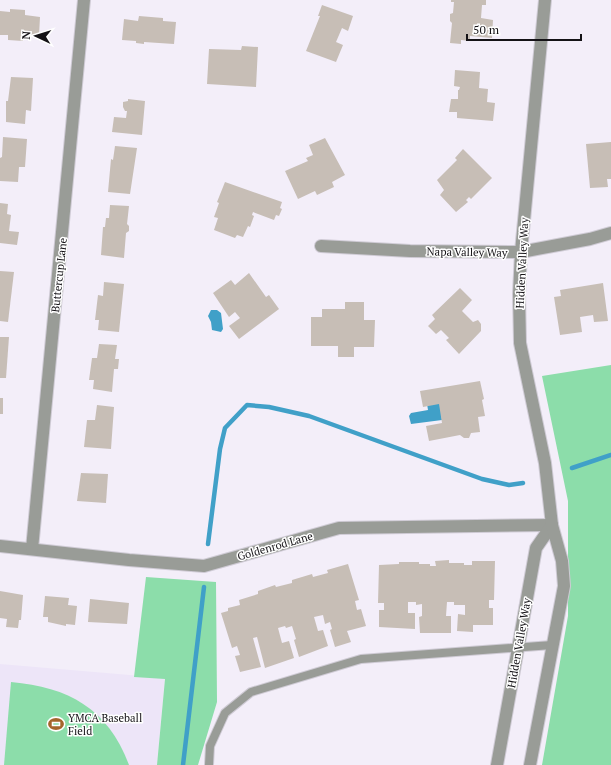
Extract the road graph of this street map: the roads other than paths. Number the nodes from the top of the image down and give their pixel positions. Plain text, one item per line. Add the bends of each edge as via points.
1 (84, 0) edge
2 (545, 0) edge
3 (611, 233) edge
4 (321, 246) dead end
5 (521, 252) junction
6 (552, 525) junction
7 (0, 546) edge
8 (32, 549) junction
9 (552, 645) junction
10 (518, 646) junction
11 (209, 765) edge
12 (497, 765) edge
13 (530, 765) edge

1 - 8 street, Buttercup Lane
2 - 5 street, Hidden Valley Way
3 - 5 street, Napa Valley Way
4 - 5 street, Napa Valley Way via 410,251
5 - 6 street, Hidden Valley Way via 520,343 545,463
6 - 8 street, Goldenrod Lane via 339,528 204,566
6 - 9 street, Hidden Valley Way via 562,561 564,586
6 - 10 street, Hidden Valley Way via 536,548
7 - 8 street, Goldenrod Lane
9 - 10 lane
9 - 13 street, Hidden Valley Way
10 - 11 lane via 361,659 251,692 225,713 210,746
10 - 12 street, Hidden Valley Way

